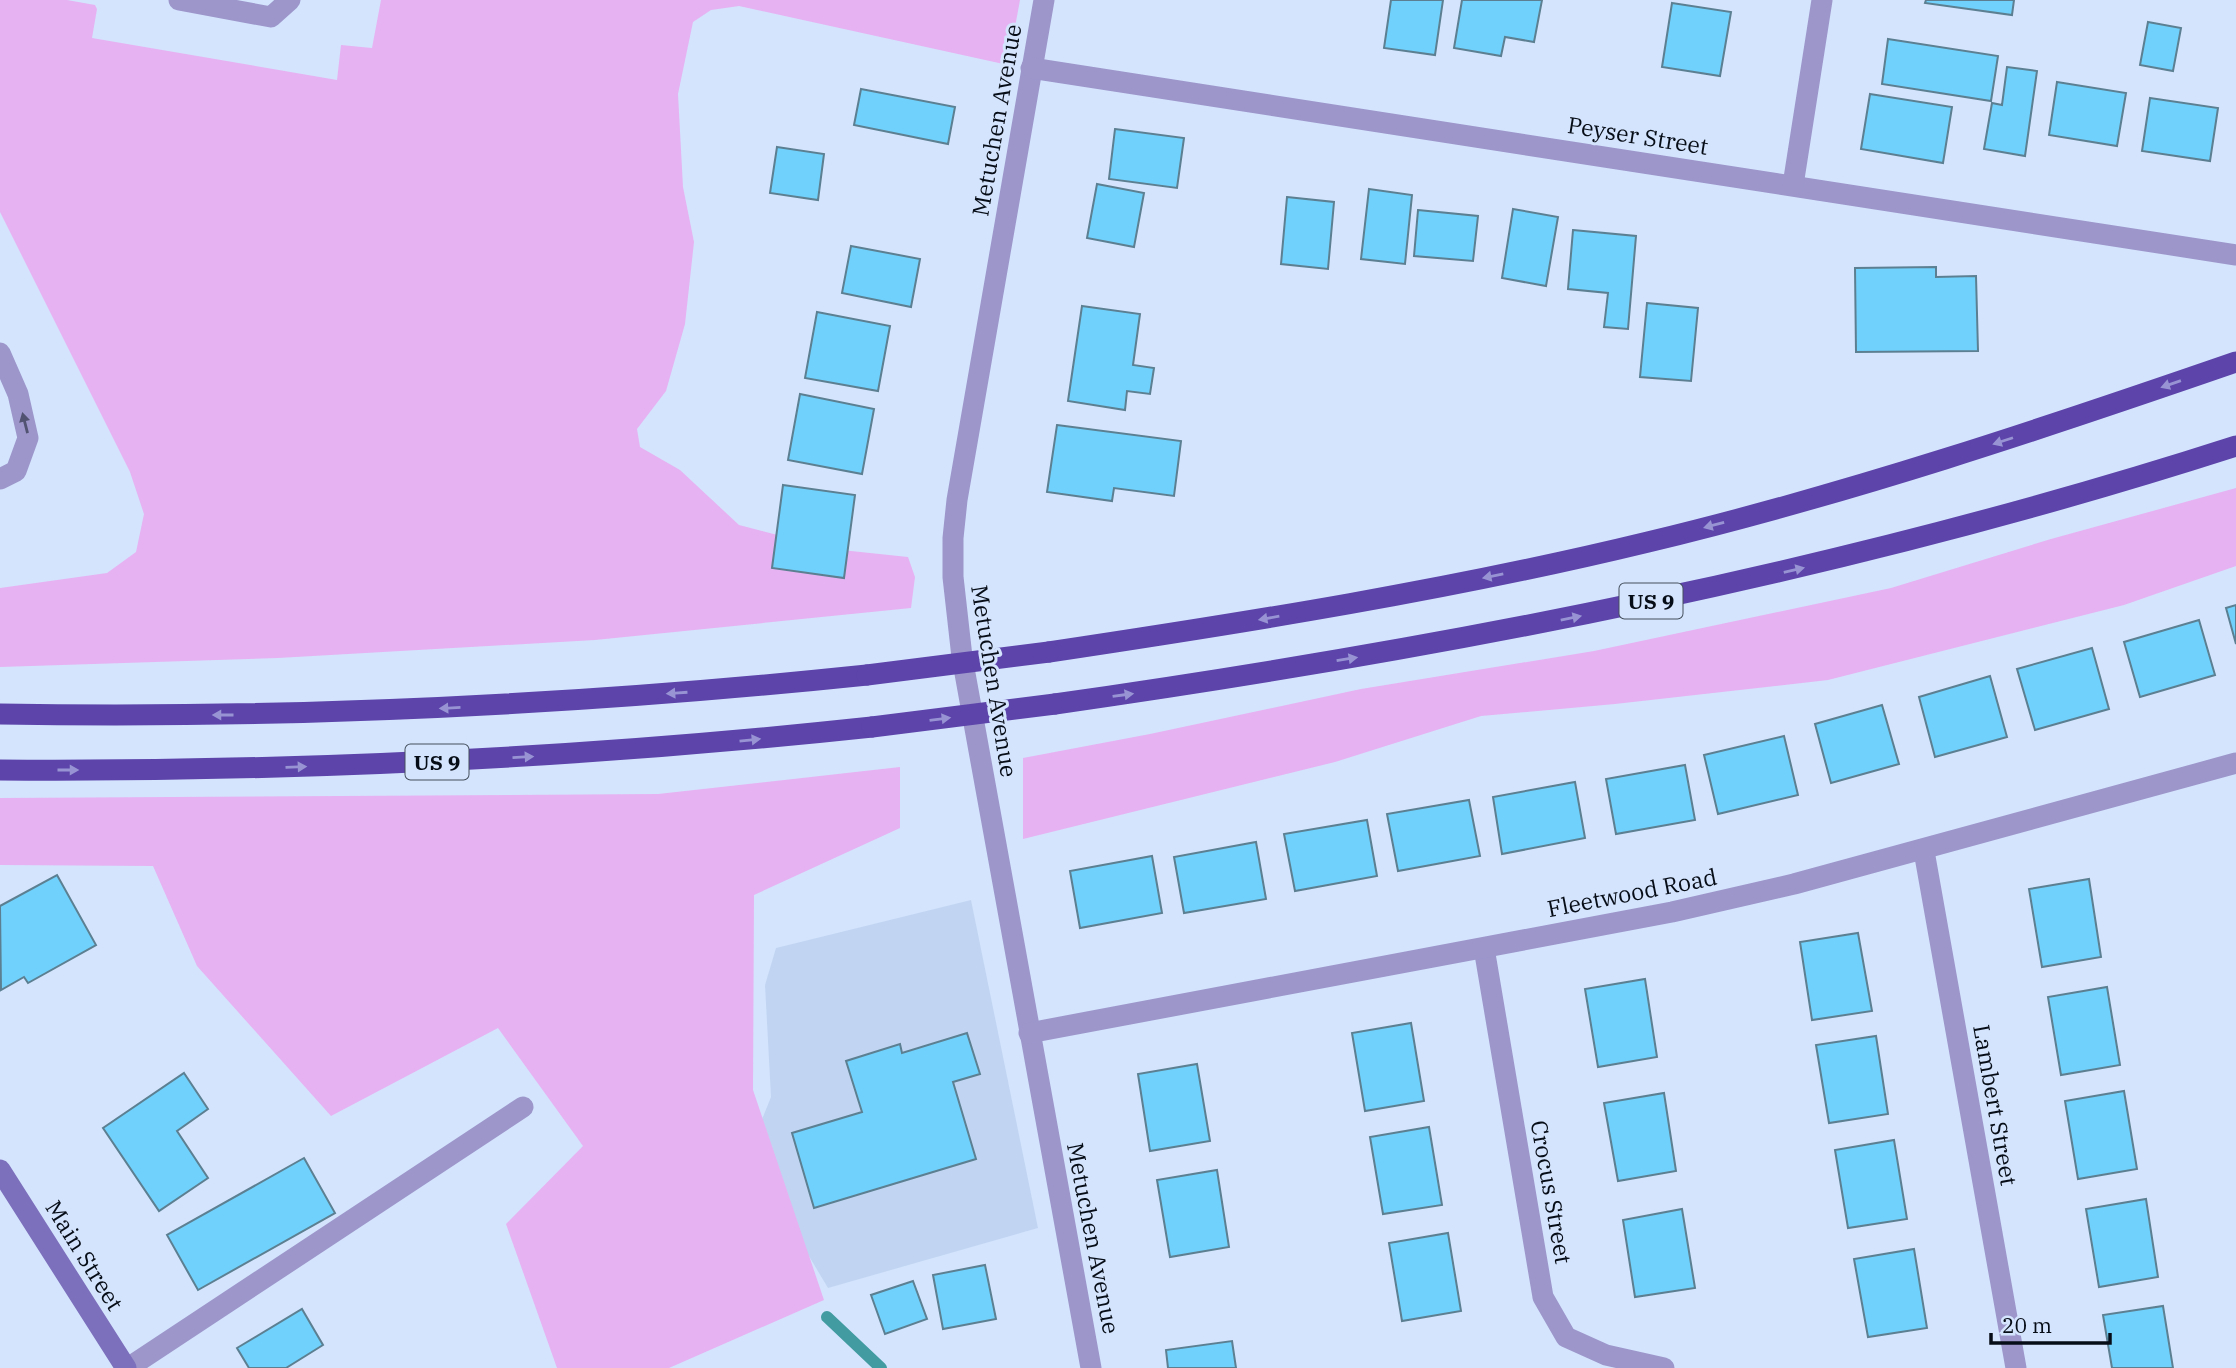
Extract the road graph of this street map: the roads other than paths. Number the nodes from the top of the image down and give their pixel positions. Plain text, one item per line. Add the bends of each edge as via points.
1 (180, 0) edge
2 (290, 0) edge
3 (1044, 0) edge
4 (1822, 0) edge
5 (1031, 68) junction
6 (1793, 186) junction
7 (2236, 255) edge
8 (0, 353) edge
9 (2236, 362) edge
10 (2236, 446) edge
11 (0, 479) edge
12 (0, 714) edge
13 (2236, 764) edge
14 (0, 770) edge
15 (1924, 851) junction
16 (1484, 948) junction
17 (1029, 1033) junction
18 (523, 1108) dead end
19 (0, 1172) edge
20 (127, 1368) edge
21 (1091, 1368) edge
22 (1664, 1368) edge
23 (2016, 1368) edge

1 - 2 street via 271,17
3 - 5 street, Metuchen Avenue
4 - 6 street
5 - 6 street, Peyser Street
5 - 17 street, Metuchen Avenue via 962,458 953,538 957,625
6 - 7 street, Peyser Street
11 -> 8 street via 16,471 28,438 18,394
9 -> 12 highway, US 9, bridge via 1929,465 1647,543 1221,626 1049,652 702,692 270,715
14 -> 10 highway, US 9, bridge via 138,771 435,762 727,743 1055,704 1371,655 1662,599 1944,532
13 - 15 street, Fleetwood Road
15 - 16 street, Fleetwood Road via 1672,912
15 - 23 street, Lambert Street
16 - 17 street, Fleetwood Road
16 - 22 street, Crocus Street via 1544,1297 1566,1337 1606,1355
17 - 21 street, Metuchen Avenue
18 - 20 street
19 - 20 main road, Main Street

